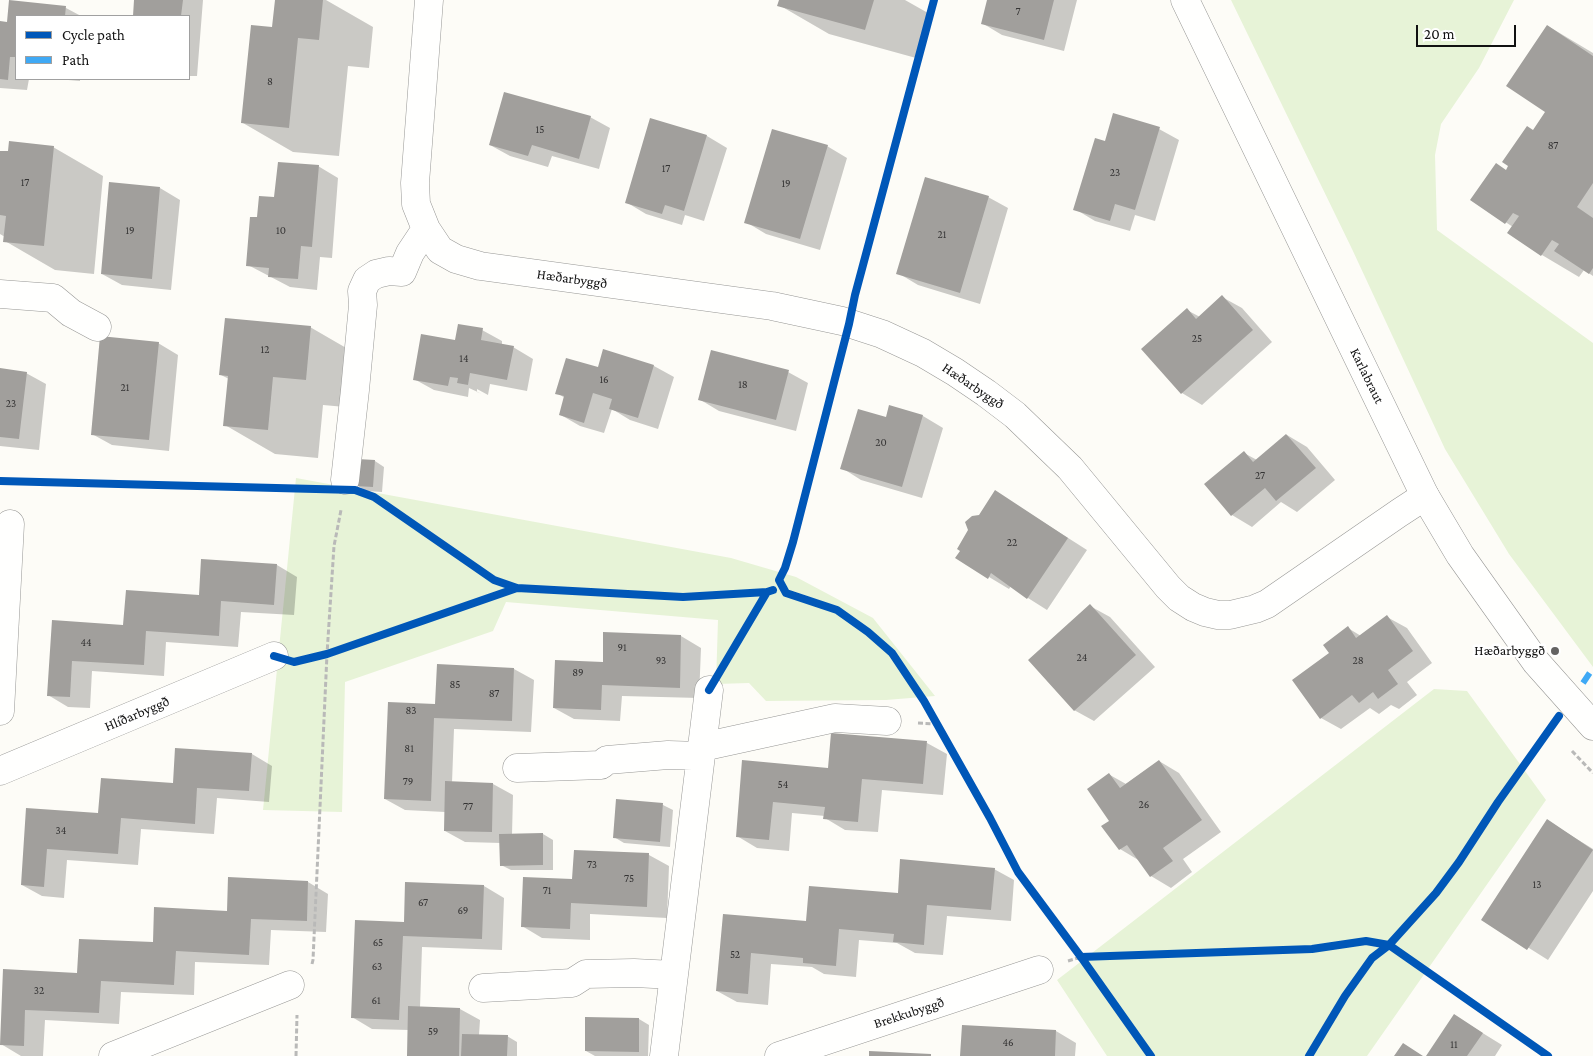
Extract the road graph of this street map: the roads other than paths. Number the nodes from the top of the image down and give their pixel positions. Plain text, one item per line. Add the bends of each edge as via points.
1 (429, 0) edge
2 (1185, 0) edge
3 (426, 229) junction
4 (0, 294) edge
5 (97, 327) dead end
6 (345, 480) road end
7 (1425, 496) junction
8 (10, 524) dead end
9 (274, 656) dead end
10 (709, 690) dead end
11 (0, 711) edge
12 (887, 721) dead end
13 (1593, 726) edge
14 (701, 752) junction
15 (517, 768) dead end
16 (0, 771) edge
17 (1039, 970) dead end
18 (674, 975) junction
19 (300, 976) road end
20 (483, 988) dead end
21 (114, 1056) edge
22 (664, 1056) edge
23 (779, 1056) edge

1 - 3 street, Hæðarbyggð via 415,183 416,204
2 - 7 street, Karlabraut
3 - 6 street via 402,272 376,274 367,280 362,291
3 - 7 street, Hæðarbyggð via 440,250 480,266 772,306 882,334 915,349 1015,415 1070,468 1168,587 1193,607 1206,612 1230,615 1267,604
4 - 5 street via 53,298 71,313
7 - 13 street, Karlabraut via 1460,555 1536,662
8 - 11 street
9 - 16 street, Hlíðarbyggð
10 - 14 street
12 - 14 street via 835,718
14 - 15 street via 607,760 601,765
14 - 18 street
17 - 23 street, Brekkubyggð
18 - 20 street via 586,974 572,983
18 - 22 street
19 - 21 street

